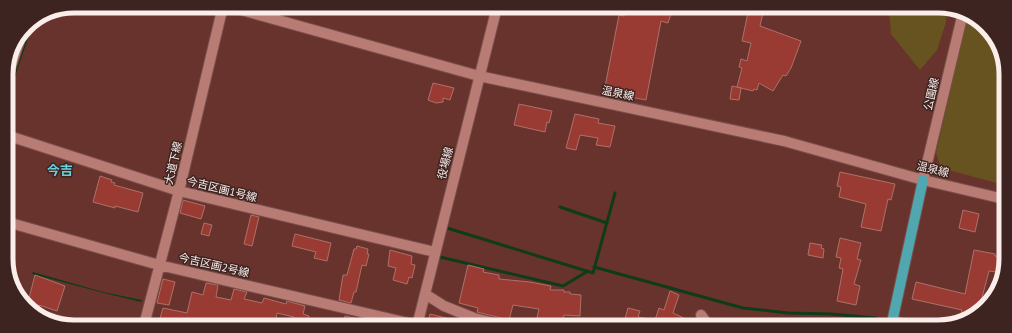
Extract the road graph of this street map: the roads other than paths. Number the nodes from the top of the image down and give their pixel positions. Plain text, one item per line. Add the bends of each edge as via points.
1 (221, 13) edge
2 (252, 13) edge
3 (495, 13) edge
4 (962, 18) edge
5 (479, 76) junction
6 (13, 137) edge
7 (924, 180) junction
8 (179, 191) junction
9 (999, 198) edge
10 (13, 224) edge
11 (435, 252) junction
12 (159, 265) junction
13 (425, 294) junction
14 (701, 315) dead end
15 (145, 320) edge
16 (396, 320) edge
17 (418, 320) edge
18 (482, 320) edge
19 (705, 320) edge
20 (893, 320) edge

1 - 8 street, 大道下線
2 - 5 street, 温泉線
3 - 5 street, 役場線
4 - 7 street, 公園線
5 - 7 street, 温泉線 via 784,141
5 - 11 street, 役場線
6 - 8 street, 今吉区画1号線
7 - 9 street, 温泉線
7 - 20 main road
8 - 11 street, 今吉区画1号線
8 - 12 street, 大道下線
10 - 12 street, 今吉区画2号線
11 - 13 street, 役場線
12 - 15 street, 大道下線
12 - 16 street, 今吉区画2号線
13 - 17 street, 役場線
13 - 18 street via 444,306
14 - 19 street

